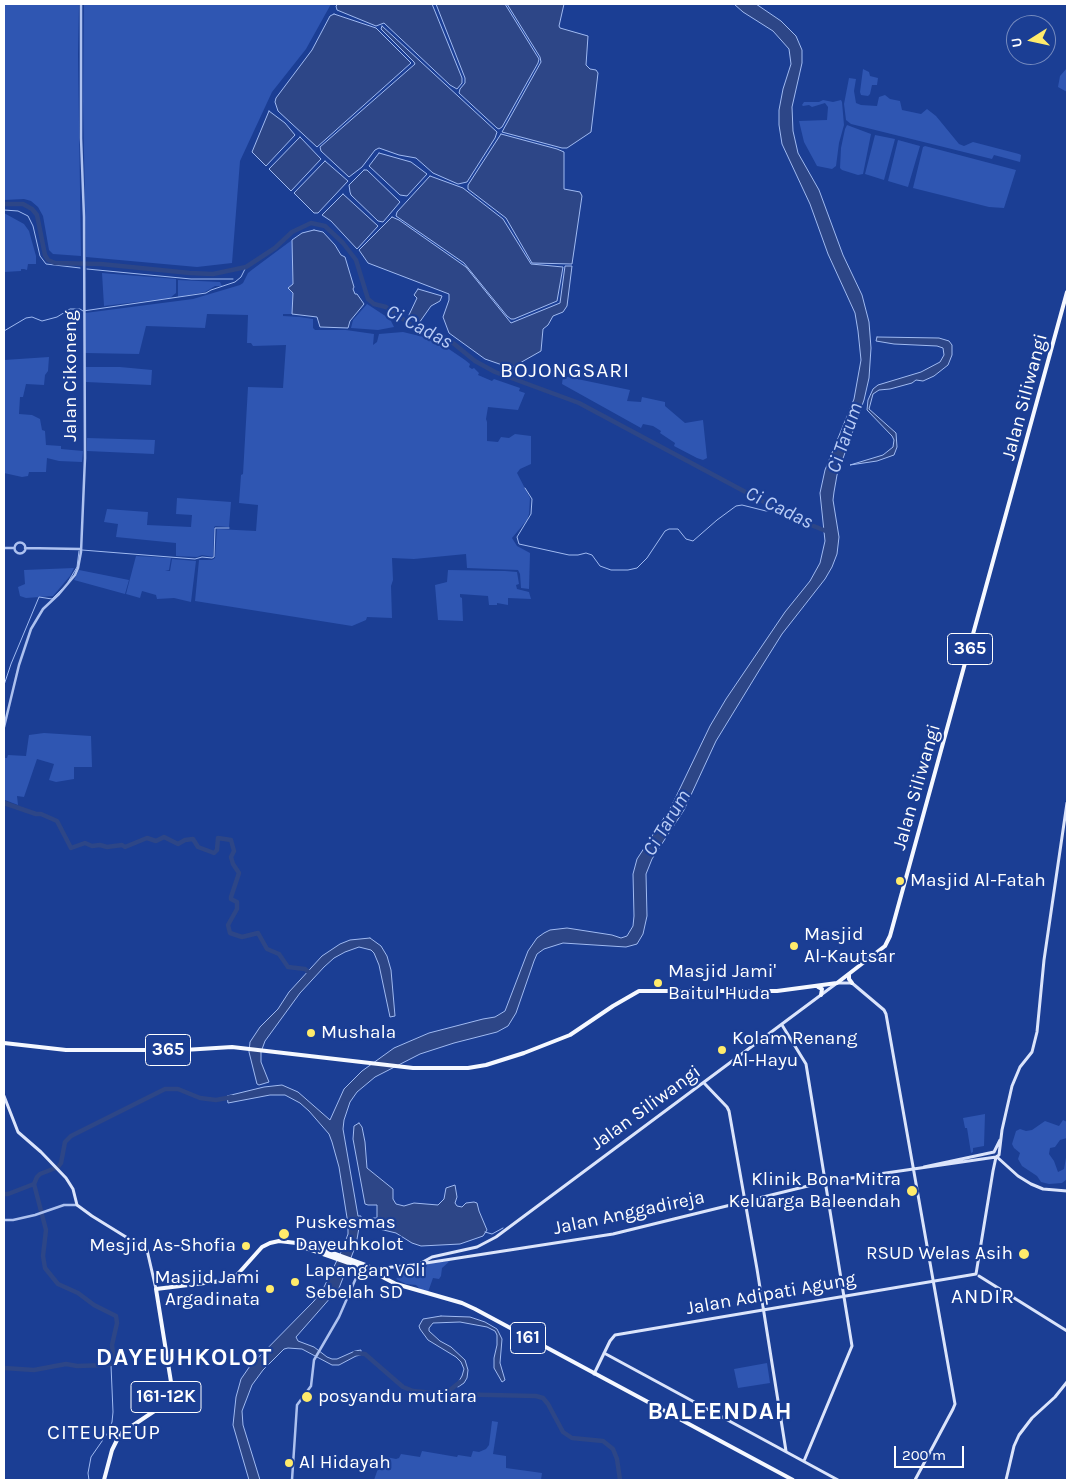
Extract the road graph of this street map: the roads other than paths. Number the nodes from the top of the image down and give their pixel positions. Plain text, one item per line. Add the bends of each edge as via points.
1 (81, 4) edge
2 (1067, 292) edge
3 (4, 548) edge
4 (14, 548) junction
5 (25, 548) junction
6 (81, 549) junction
7 (4, 728) edge
8 (1067, 803) edge
9 (849, 974) junction
10 (837, 983) junction
11 (852, 983) junction
12 (816, 986) junction
13 (821, 995) junction
14 (782, 1025) junction
15 (4, 1043) edge
16 (704, 1082) junction
17 (4, 1096) edge
18 (997, 1154) junction
19 (913, 1169) junction
20 (824, 1182) junction
21 (1067, 1191) edge
22 (746, 1202) junction
23 (77, 1205) junction
24 (4, 1220) edge
25 (421, 1263) junction
26 (373, 1270) junction
27 (978, 1275) junction
28 (933, 1281) junction
29 (156, 1289) junction
30 (843, 1295) junction
31 (764, 1309) junction
32 (1067, 1330) edge
33 (604, 1353) junction
34 (594, 1374) junction
35 (1067, 1382) edge
36 (786, 1452) junction
37 (804, 1461) junction
38 (104, 1480) edge
39 (292, 1480) edge
40 (793, 1480) edge
41 (838, 1480) edge
42 (915, 1480) edge
43 (1006, 1480) edge

1 - 6 street, Jalan Cikoneng via 85,458
2 - 9 main road, Jalan Siliwangi / 365 via 890,936 885,946
3 - 4 street
4 - 5 street via 20,543
4 - 5 street via 19,553
5 - 6 street
6 - 7 street, Jalan Cikoneng via 75,575 44,607 31,629
8 - 18 main road via 1044,960 1038,1032 1030,1056 1014,1080
9 - 10 main road, Jalan Siliwangi / 365
9 - 11 main road
10 - 11 main road
10 - 12 main road, 365
10 - 13 main road, Jalan Siliwangi
11 - 19 main road via 886,1012
12 - 13 main road via 821,988
12 - 15 main road, 365 via 777,991 639,991 572,1034 524,1053 468,1068 405,1067 218,1046 184,1050 66,1050
13 - 14 main road, Jalan Siliwangi
14 - 16 main road, Jalan Siliwangi
14 - 20 main road via 806,1064
16 - 22 main road via 727,1107
16 - 25 main road, Jalan Siliwangi via 496,1237 477,1247 432,1257
17 - 23 main road via 18,1132 59,1170 70,1184
18 - 19 main road, Jalan Anggadireja
18 - 21 main road via 1018,1176 1036,1186
18 - 27 main road
19 - 20 main road, Jalan Anggadireja
19 - 28 main road
20 - 22 main road, Jalan Anggadireja
20 - 30 main road
22 - 25 main road, Jalan Anggadireja via 612,1234
22 - 31 main road
23 - 24 street via 64,1205 22,1219
23 - 29 main road via 147,1250
25 - 26 main road, Jalan Anggadireja
26 - 29 main road, 161 via 301,1244 279,1241 259,1250 229,1280
26 - 34 main road, 161 via 396,1284 475,1309
26 - 39 street via 356,1276 339,1318 315,1358 311,1386 296,1408
27 - 28 main road, Jalan Adipati Agung
27 - 32 main road
28 - 30 main road, Jalan Adipati Agung
28 - 42 main road via 955,1405
29 - 38 main road, 161-12K via 171,1382 160,1408 120,1434
30 - 31 main road, Jalan Adipati Agung
30 - 37 main road via 851,1351
31 - 33 main road, Jalan Adipati Agung via 615,1335
31 - 36 main road
33 - 34 main road, Jalan Adipati Agung
33 - 36 main road
34 - 40 main road, 161
35 - 43 main road via 1019,1435
36 - 37 main road
37 - 41 main road

